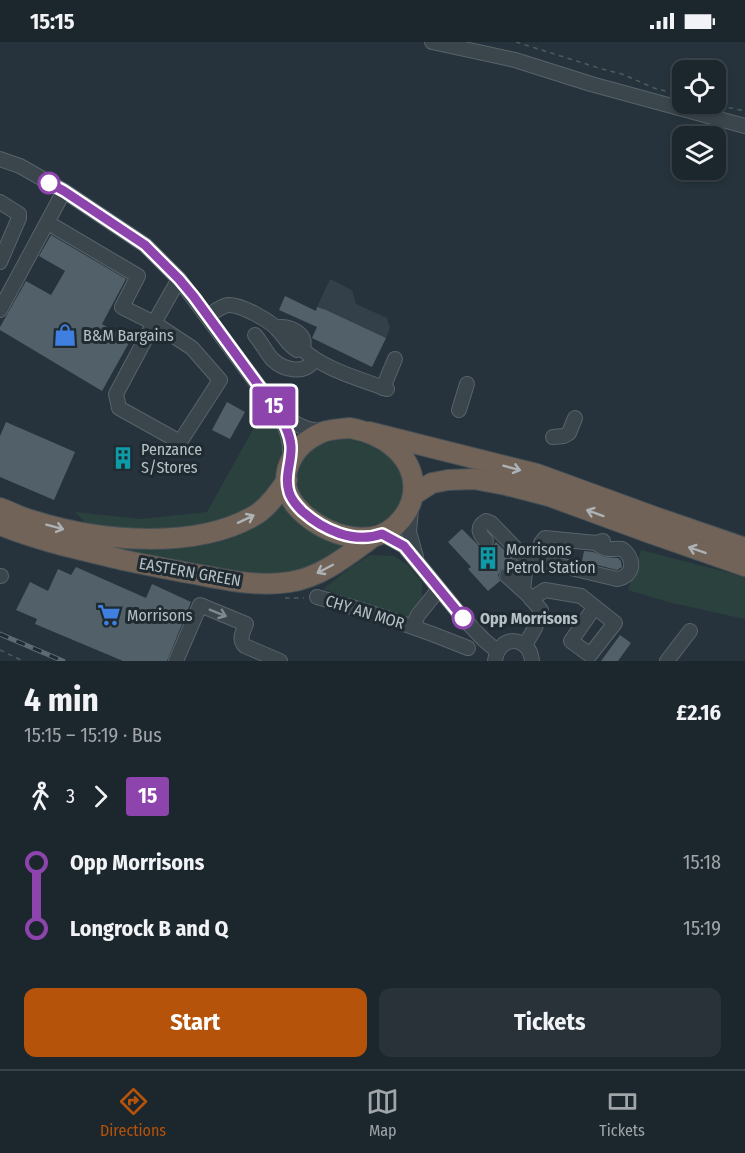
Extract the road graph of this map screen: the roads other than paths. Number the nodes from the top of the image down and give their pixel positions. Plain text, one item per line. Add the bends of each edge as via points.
1 (432, 42) edge
2 (745, 126) edge
3 (0, 159) edge
4 (64, 191) junction
5 (0, 202) edge
6 (55, 227) dead end
7 (0, 262) edge
8 (179, 279) junction
9 (0, 310) edge
10 (208, 316) junction
11 (154, 323) junction
12 (255, 334) dead end
13 (314, 359) junction
14 (395, 359) dead end
15 (467, 384) dead end
16 (459, 410) dead end
17 (278, 412) junction
18 (574, 418) dead end
19 (326, 431) junction
20 (369, 432) junction
21 (553, 437) dead end
22 (290, 459) junction
23 (287, 480) junction
24 (412, 498) junction
25 (0, 508) edge
26 (0, 525) edge
27 (378, 535) junction
28 (486, 541) dead end
29 (745, 548) edge
30 (539, 556) junction
31 (418, 561) junction
32 (526, 563) junction
33 (745, 566) edge
34 (507, 576) dead end
35 (439, 590) junction
36 (527, 595) junction
37 (317, 597) dead end
38 (594, 608) dead end
39 (413, 627) junction
40 (690, 631) dead end
41 (525, 645) junction
42 (468, 648) dead end
43 (496, 656) edge
44 (176, 661) edge
45 (280, 661) edge
46 (532, 661) edge
47 (667, 661) edge

1 - 2 street via 515,60
3 - 4 street
4 - 8 street via 145,245
4 - 9 street
5 - 7 street via 19,214
6 - 11 street via 138,276 122,307
8 - 10 street
8 - 11 street
10 - 13 street via 227,305 250,311 277,328 290,346 302,349
10 - 17 street
11 - 11 street via 192,348 219,380 180,442 119,408 116,394
12 - 13 street via 273,360 287,368 301,370
13 - 14 street via 385,389
15 - 16 street
17 - 19 street via 301,427
17 - 22 street via 288,432
18 - 21 street via 569,434
19 - 20 highway via 350,428
19 - 22 highway via 302,445
20 - 24 highway via 392,446 404,460 415,487
20 -> 29 highway via 537,474
22 - 23 highway
25 -> 23 highway, EASTERN GREEN via 67,530 166,539 204,534 258,513
23 - 27 highway via 292,499 311,519 352,537
24 - 27 highway via 394,526
24 - 31 street via 409,532
33 -> 24 highway via 549,496 506,485 474,479 448,480 432,483
27 -> 26 highway, EASTERN GREEN via 311,576 267,584 141,564
27 - 31 street via 404,546
28 - 32 street via 479,530 488,521
30 - 30 street via 545,538 622,549 632,560 629,574 617,579 542,561
30 - 32 street
31 - 35 street
32 - 36 street
34 - 36 street
35 - 39 street, CHY AN MOR
35 - 43 street
36 - 38 street via 545,590 581,597
36 - 41 street via 541,610
37 - 39 street, CHY AN MOR
39 - 42 street, CHY AN MOR
40 - 47 street
41 - 43 street via 507,642
41 - 46 street
44 -> 45 street via 200,605 246,624 242,643

